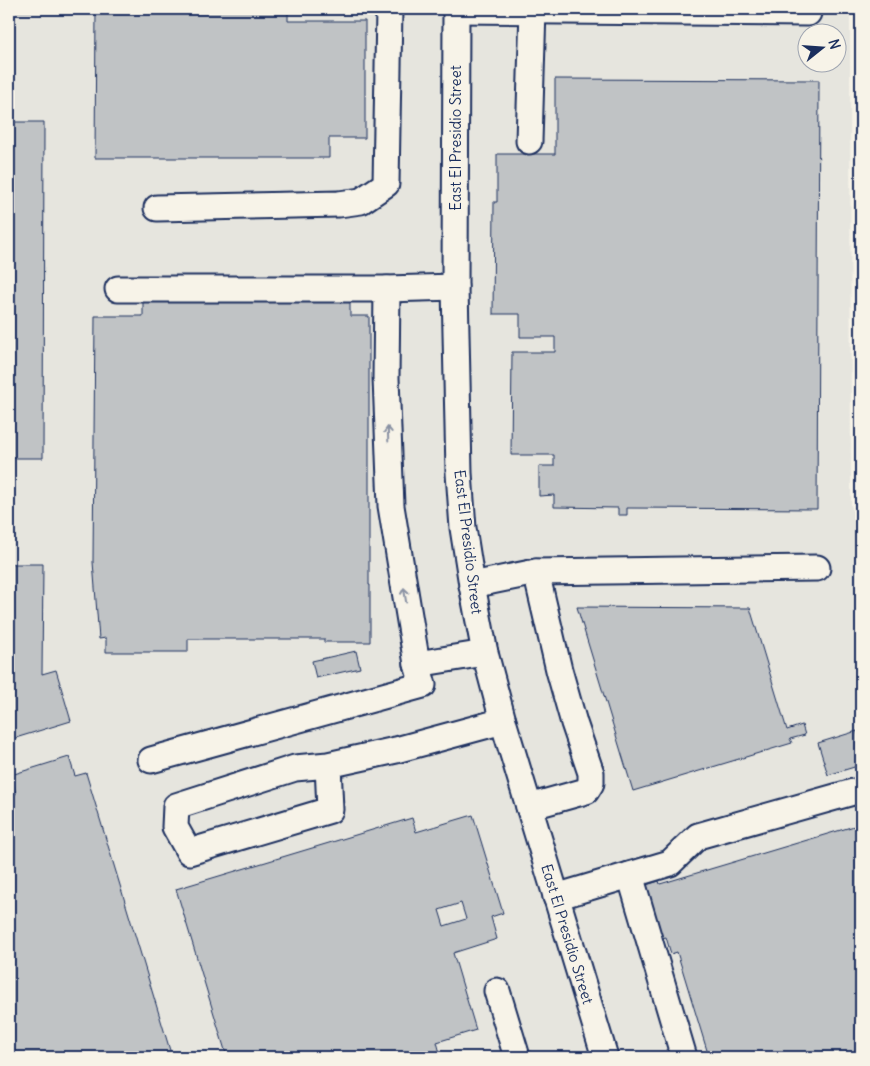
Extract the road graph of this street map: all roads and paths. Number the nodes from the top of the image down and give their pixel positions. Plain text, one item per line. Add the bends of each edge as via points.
1 (389, 9) edge
2 (456, 9) edge
3 (532, 10) edge
4 (808, 13) dead end
5 (529, 141) dead end
6 (157, 208) dead end
7 (456, 286) junction
8 (387, 288) junction
9 (118, 289) dead end
10 (817, 568) dead end
11 (536, 572) junction
12 (472, 585) junction
13 (485, 653) junction
14 (415, 654) junction
15 (503, 721) junction
16 (151, 760) dead end
17 (328, 765) junction
18 (853, 792) dead end
19 (529, 807) junction
20 (630, 875) junction
21 (556, 897) junction
22 (497, 991) dead end
23 (517, 1057) edge
24 (604, 1057) edge
25 (684, 1057) edge

1 - 6 street via 386,184 361,201 339,204
2 - 3 street
2 - 7 street, East El Presidio Street
3 - 4 street
3 - 5 street
7 - 8 street
7 - 12 street, East El Presidio Street via 458,473
8 - 9 street
14 -> 8 street via 391,506 386,378
10 - 11 street
11 - 12 street
11 - 19 street via 559,670 591,773 591,783 586,791
12 - 13 street, East El Presidio Street
13 - 14 street
13 - 15 street, East El Presidio Street
14 - 16 street via 423,685
15 - 17 street
15 - 19 street, East El Presidio Street
17 - 17 street via 295,768 176,806 175,827 190,852 330,810
18 - 20 street via 698,836 670,863
19 - 21 street, East El Presidio Street
20 - 21 street
20 - 25 street
21 - 24 street, East El Presidio Street
22 - 23 street

